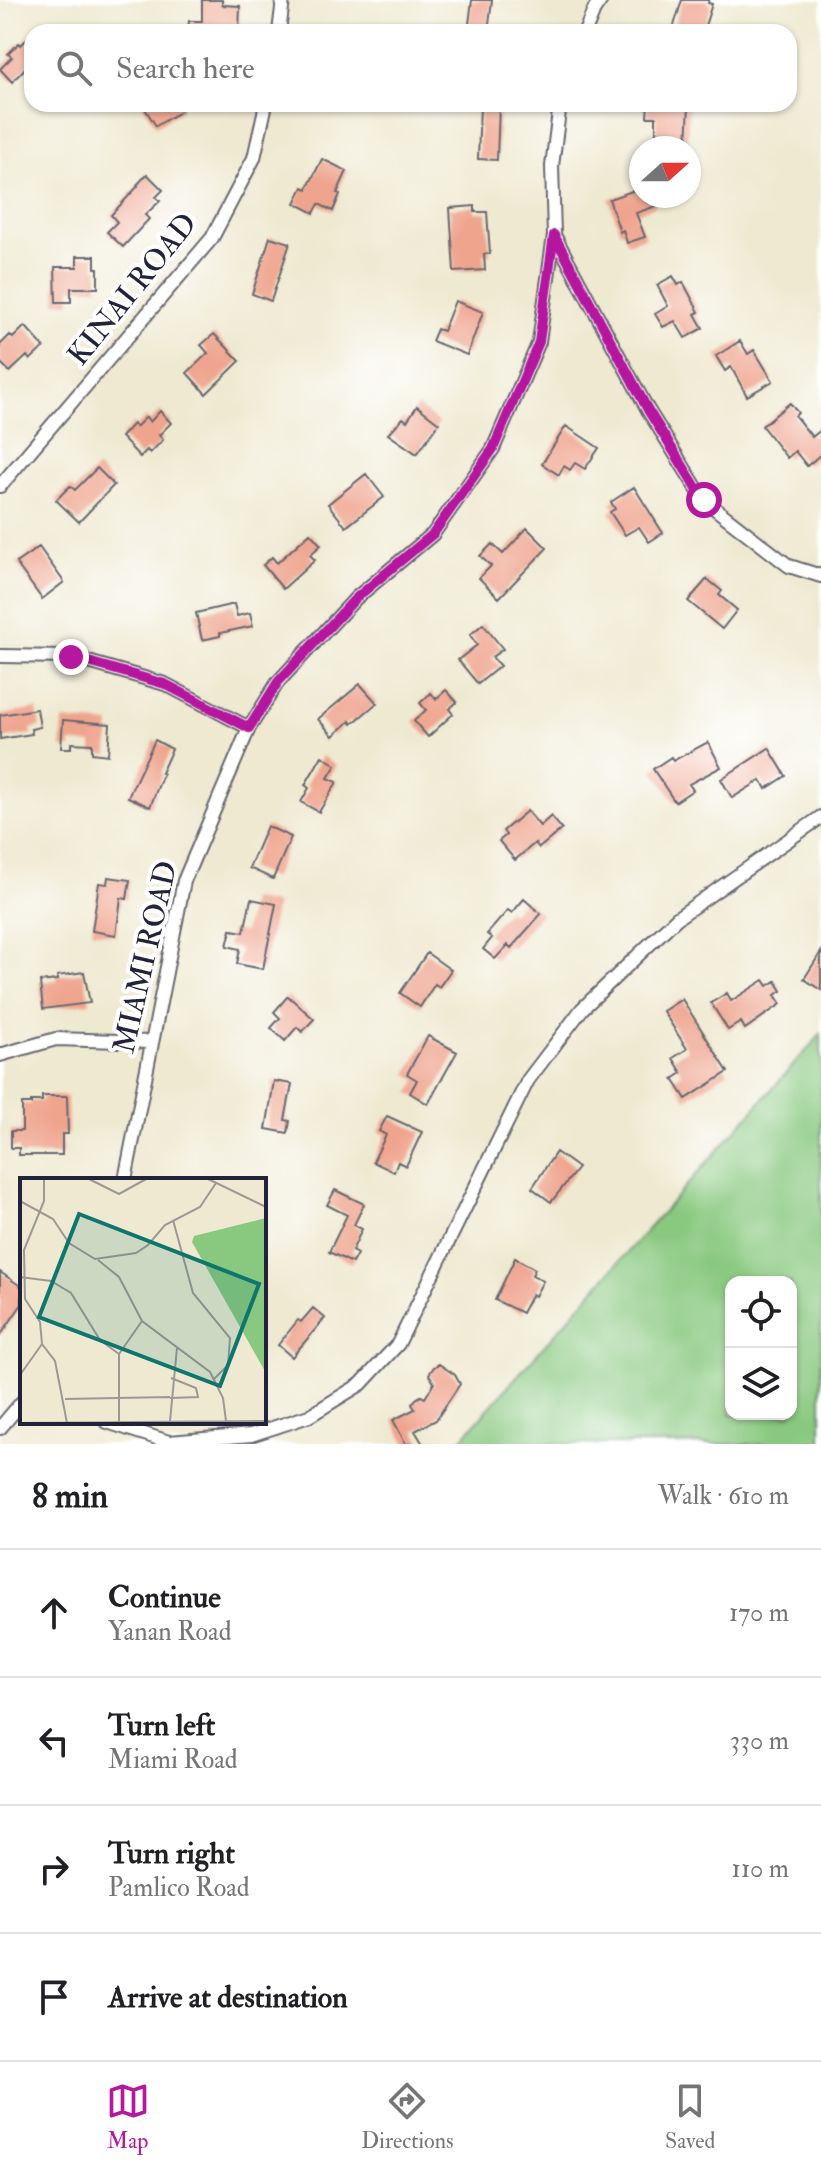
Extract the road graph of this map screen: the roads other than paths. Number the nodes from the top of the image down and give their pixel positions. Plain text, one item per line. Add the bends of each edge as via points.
1 (283, 0) edge
2 (601, 0) edge
3 (280, 24) edge
4 (588, 24) edge
5 (264, 112) edge
6 (559, 112) edge
7 (554, 235) junction
8 (0, 486) edge
9 (821, 576) edge
10 (0, 656) edge
11 (249, 728) junction
12 (821, 817) edge
13 (151, 1042) junction
14 (0, 1055) edge
15 (125, 1178) edge
16 (20, 1404) edge
17 (113, 1424) edge
18 (0, 1428) edge

1 - 3 street
2 - 4 street
5 - 8 street, KINAI ROAD via 254,158 212,238
6 - 7 street, MIAMI ROAD via 552,166
7 - 9 street via 648,410 704,500 789,566
7 - 11 street, MIAMI ROAD via 539,342 493,449 433,534 356,598 278,682
10 - 11 street via 71,657 98,664 165,684
11 - 13 street, MIAMI ROAD via 184,881
12 - 17 street via 677,918 582,1009 528,1080 398,1344 361,1384 309,1416 251,1435 169,1442
13 - 14 street via 56,1039
13 - 15 street, MIAMI ROAD
16 - 18 street

